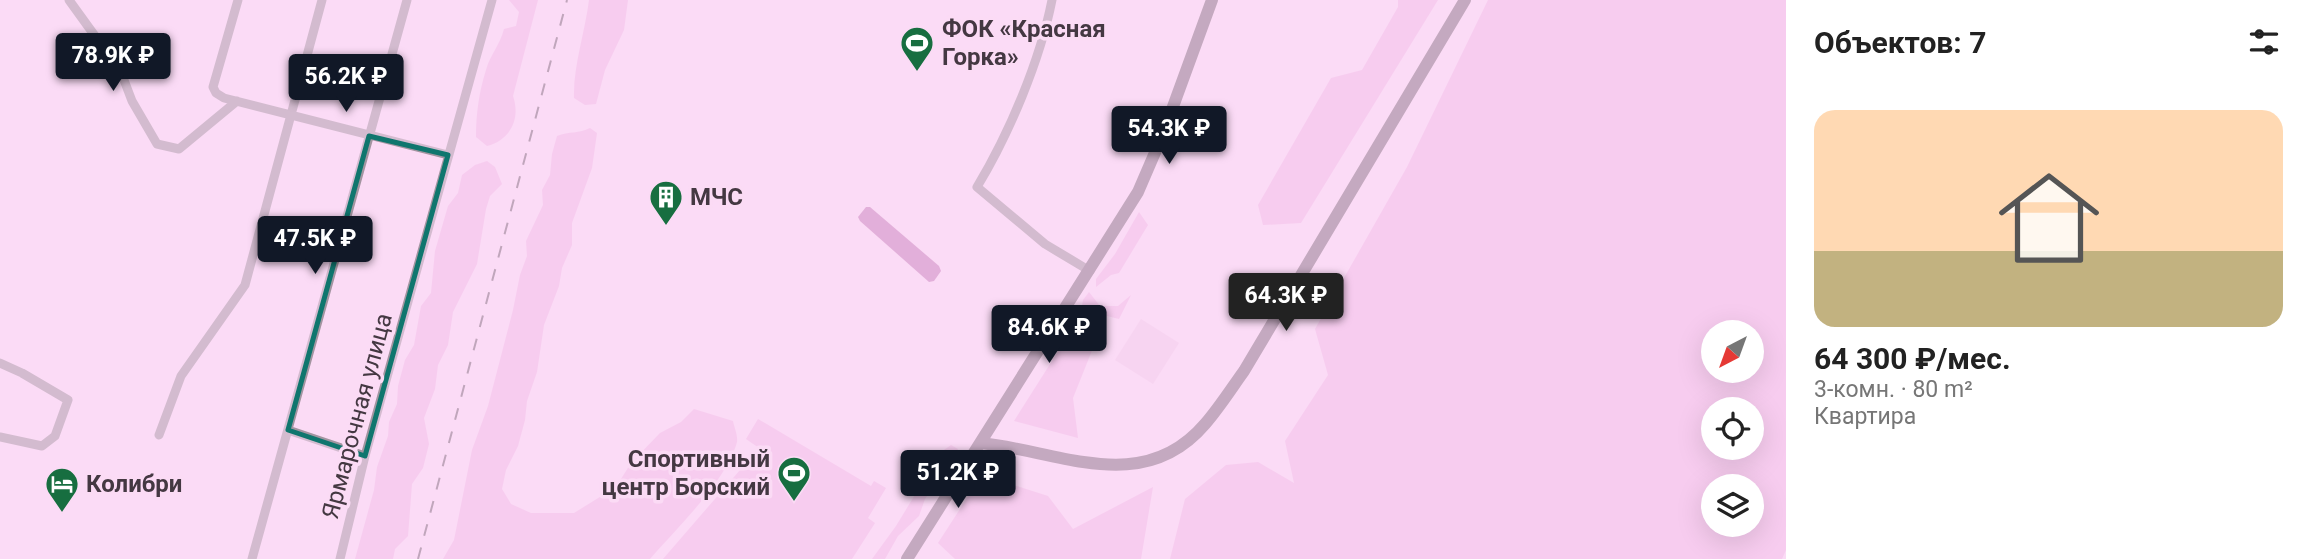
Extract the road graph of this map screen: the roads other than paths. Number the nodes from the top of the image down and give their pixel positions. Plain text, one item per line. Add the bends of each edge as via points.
1 (69, 0) edge
2 (238, 0) edge
3 (322, 0) edge
4 (407, 0) edge
5 (492, 0) edge
6 (1052, 0) edge
7 (1212, 0) edge
8 (1465, 0) edge
9 (237, 101) junction
10 (291, 114) junction
11 (369, 136) junction
12 (448, 155) junction
13 (1090, 271) junction
14 (0, 363) edge
15 (288, 430) junction
16 (159, 435) dead end
17 (0, 437) edge
18 (981, 443) junction
19 (365, 456) junction
20 (252, 559) edge
21 (340, 559) edge
22 (907, 559) edge

1 - 9 street via 116,59 156,144 179,149
2 - 9 street via 213,87 224,98
3 - 10 street
4 - 11 street
5 - 12 street, Ярмарочная улица
6 - 13 street via 1046,30 1000,148 977,187 1039,239
7 - 13 main road via 1150,166
8 - 18 main road via 1244,372 1204,426 1170,453 1141,463 1091,464
9 - 10 street
10 - 11 street
10 - 16 street via 245,285 180,376
11 - 12 street
11 - 15 street
12 - 19 street, Ярмарочная улица
13 - 18 main road
14 - 17 street via 68,400 55,436 42,446
15 - 19 street
15 - 20 street
18 - 22 main road
19 - 21 street, Ярмарочная улица

